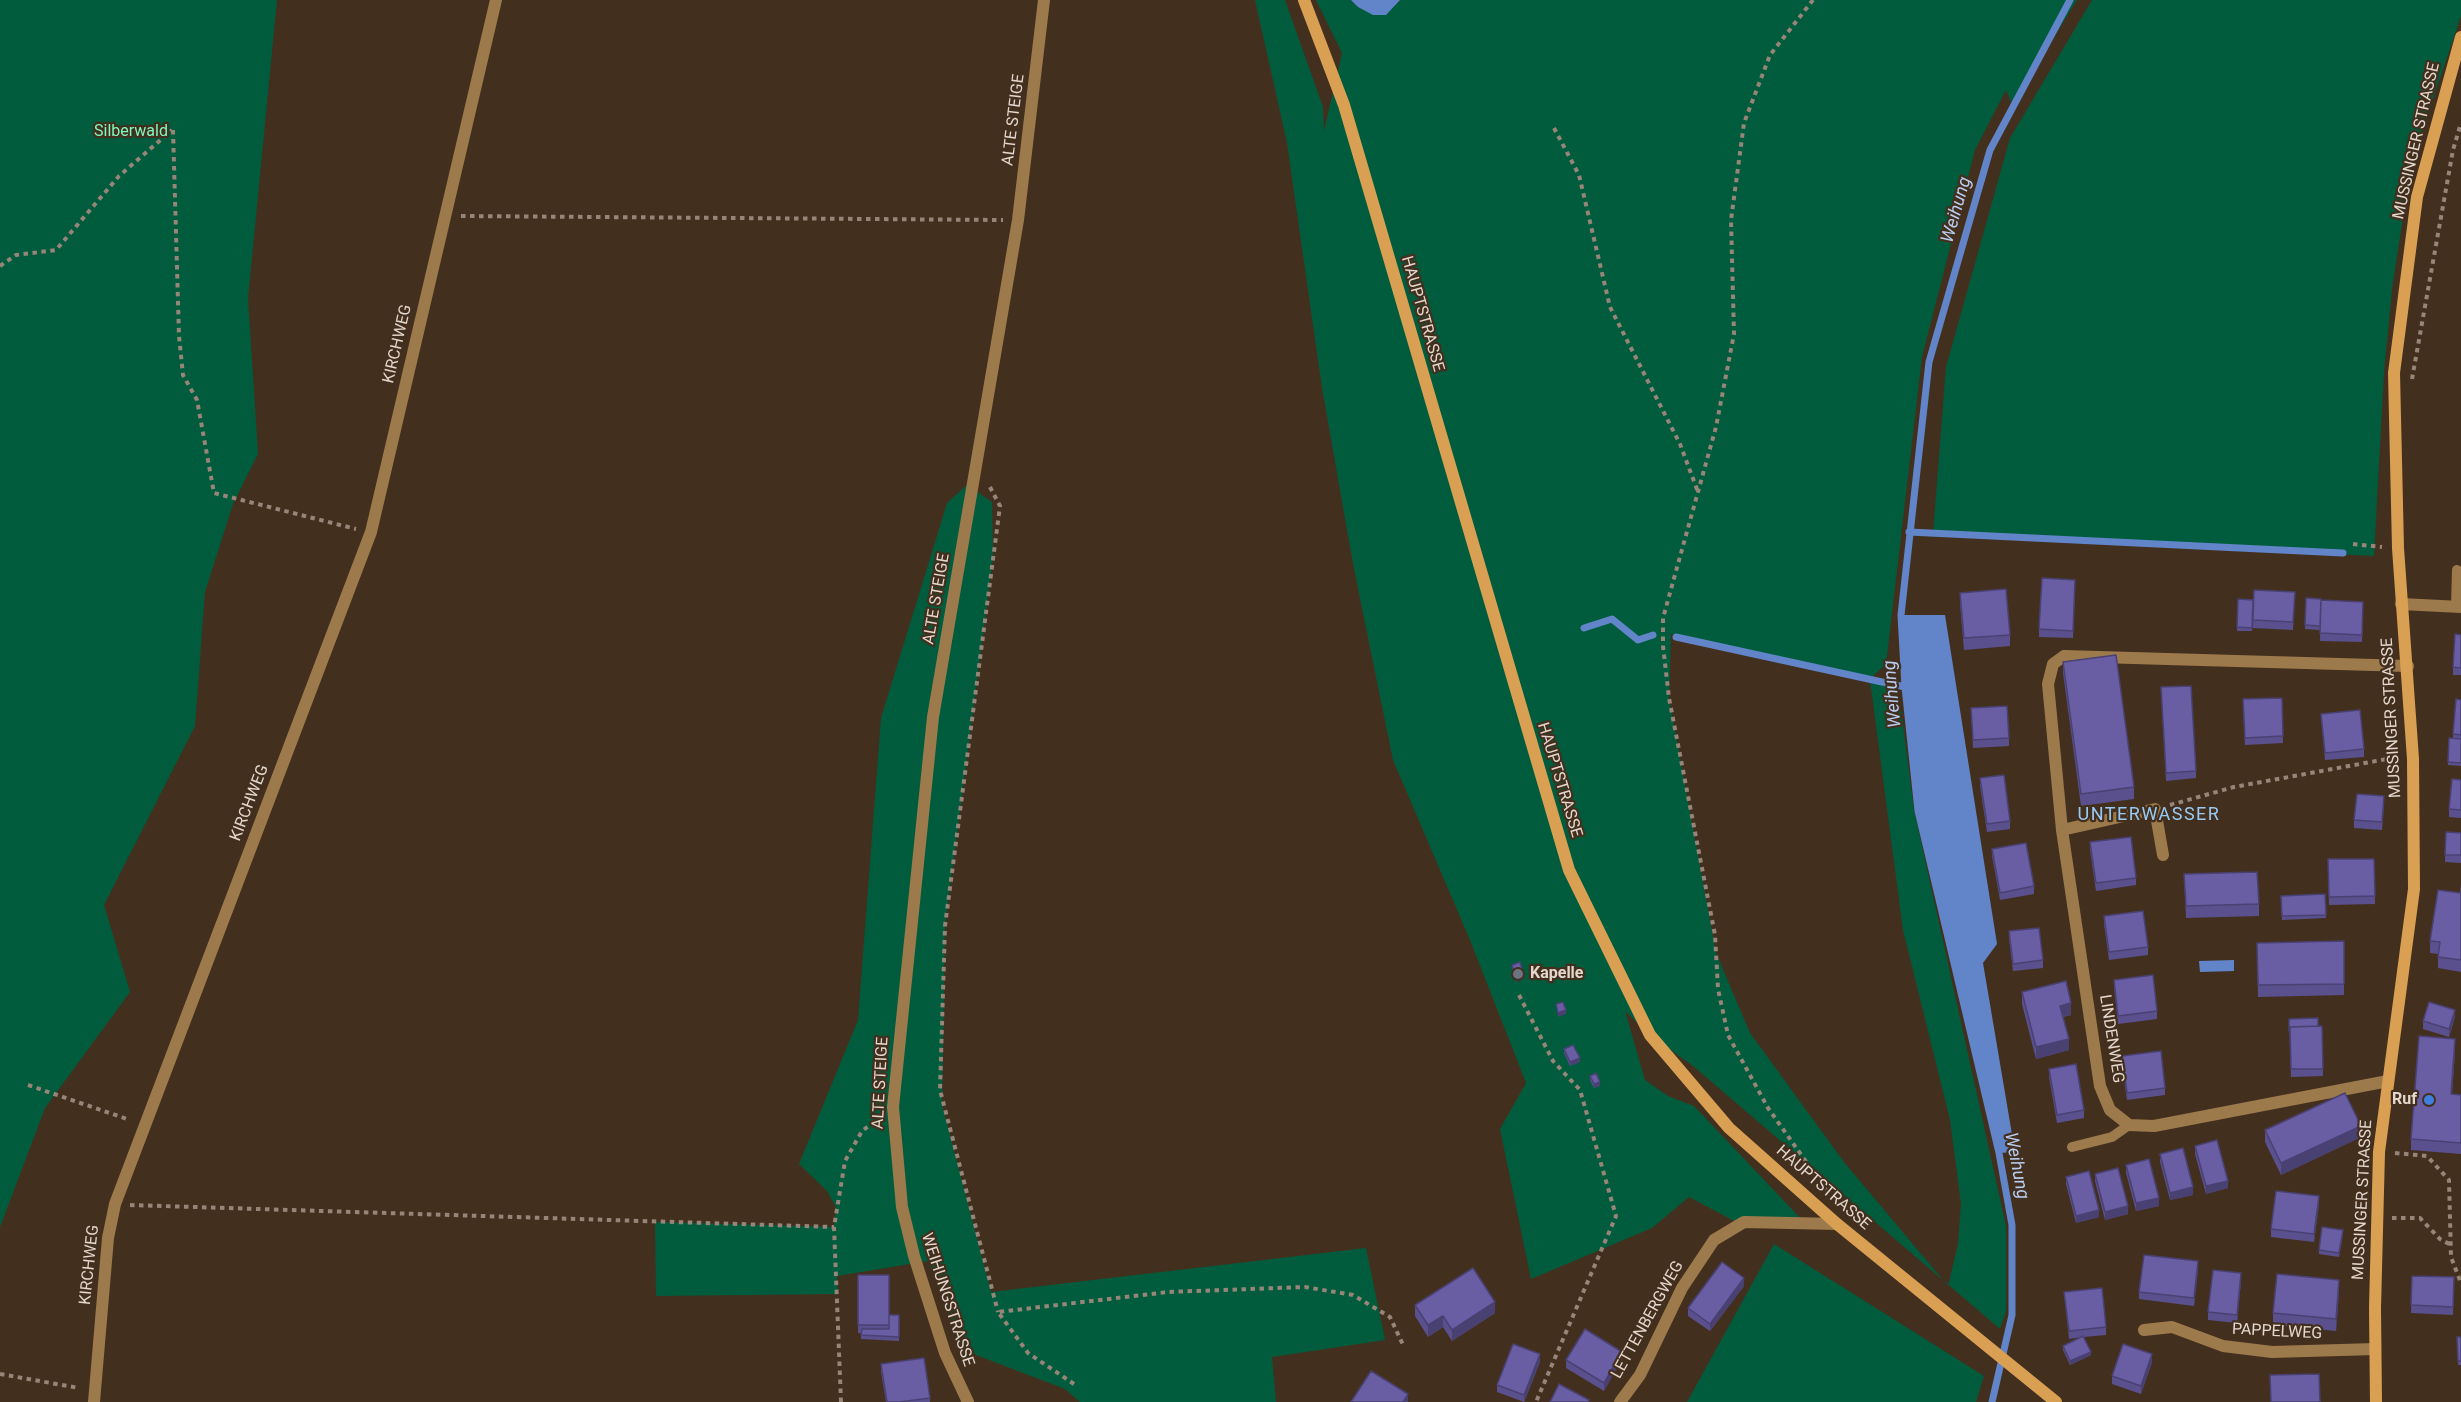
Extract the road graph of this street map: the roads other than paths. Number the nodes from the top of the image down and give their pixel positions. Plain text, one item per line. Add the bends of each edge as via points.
1 (496, 0) edge
2 (1044, 0) edge
3 (1304, 0) edge
4 (2461, 37) edge
5 (2458, 53) edge
6 (2457, 570) dead end
7 (2402, 604) junction
8 (2459, 607) edge
9 (2408, 666) junction
10 (2062, 830) junction
11 (2163, 855) dead end
12 (2388, 1082) junction
13 (2129, 1125) junction
14 (2072, 1147) dead end
15 (902, 1207) joint
16 (1837, 1224) junction
17 (2144, 1330) dead end
18 (2375, 1349) junction
19 (94, 1396) edge
20 (968, 1402) edge
21 (1620, 1402) edge
22 (2056, 1402) edge
23 (2376, 1402) edge

1 - 19 street, KIRCHWEG via 371,532 115,1204 108,1238
2 - 15 street, ALTE STEIGE via 1018,220 933,717 893,1107
3 - 16 main road, HAUPTSTRASSE via 1344,105 1569,870 1650,1035 1729,1128
4 - 5 main road, MUSSINGER STRASSE
5 - 7 main road, MUSSINGER STRASSE via 2417,196 2394,374
6 - 8 lane
7 - 8 street
7 - 9 main road, MUSSINGER STRASSE
9 - 10 street, LINDENWEG via 2064,656 2053,664 2048,684
9 - 12 main road, MUSSINGER STRASSE via 2414,889
10 - 11 street via 2155,809
10 - 13 street, LINDENWEG via 2100,1086 2110,1110
12 - 13 street via 2154,1126
12 - 18 main road, MUSSINGER STRASSE via 2379,1152
13 - 14 lane via 2112,1137
15 - 20 street, WEIHUNGSTRASSE via 935,1325
16 - 21 street, LETTENBERGWEG via 1744,1222 1714,1240 1682,1288 1640,1375
16 - 22 main road, HAUPTSTRASSE
17 - 18 street, PAPPELWEG via 2172,1327 2223,1346 2272,1352
18 - 23 main road, MUSSINGER STRASSE

